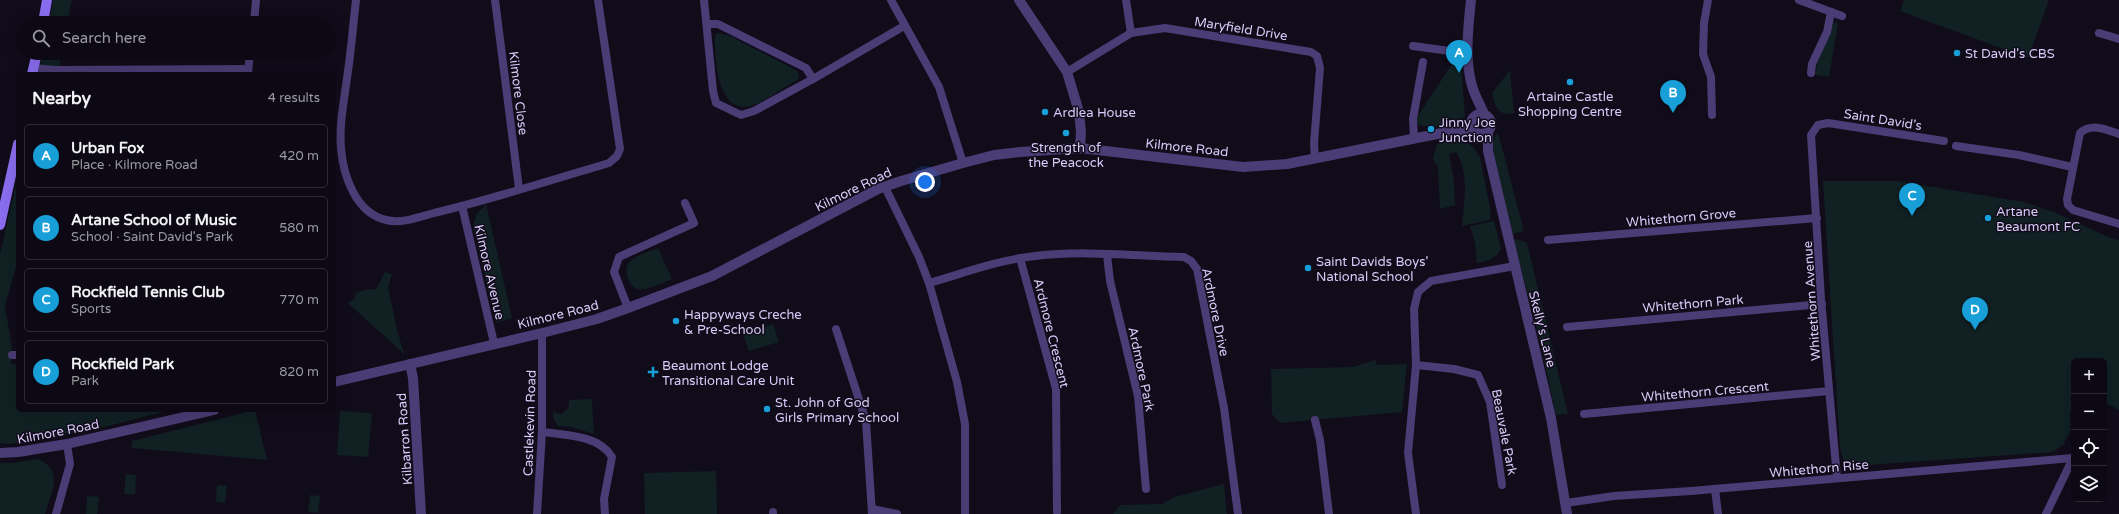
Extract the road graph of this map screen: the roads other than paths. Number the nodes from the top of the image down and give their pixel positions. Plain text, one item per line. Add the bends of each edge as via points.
1 (47, 0) edge
2 (256, 0) edge
3 (356, 0) edge
4 (495, 0) edge
5 (598, 0) edge
6 (704, 0) edge
7 (891, 0) edge
8 (1019, 0) edge
9 (1126, 0) edge
10 (1471, 0) edge
11 (1708, 0) edge
12 (1799, 0) edge
13 (1831, 12) junction
14 (44, 16) edge
15 (255, 16) edge
16 (1842, 16) dead end
17 (707, 24) junction
18 (904, 26) junction
19 (1131, 33) junction
20 (2099, 33) dead end
21 (2119, 39) edge
22 (1413, 46) dead end
23 (1468, 50) junction
24 (35, 60) edge
25 (249, 60) edge
26 (1423, 62) dead end
27 (33, 71) edge
28 (248, 72) edge
29 (1067, 72) junction
30 (1811, 72) dead end
31 (813, 79) junction
32 (1473, 90) junction
33 (1484, 114) junction
34 (1712, 115) dead end
35 (1472, 118) junction
36 (1818, 125) joint
37 (1452, 131) junction
38 (1488, 131) junction
39 (1475, 132) junction
40 (2119, 134) edge
41 (1414, 139) junction
42 (1944, 141) dead end
43 (1956, 146) dead end
44 (1080, 148) junction
45 (1488, 151) junction
46 (16, 153) edge
47 (1315, 159) junction
48 (963, 163) junction
49 (2072, 167) junction
50 (885, 187) junction
51 (519, 189) junction
52 (685, 203) dead end
53 (462, 206) junction
54 (1816, 218) junction
55 (2119, 224) edge
56 (0, 225) edge
57 (1548, 240) dead end
58 (1107, 255) junction
59 (1020, 258) junction
60 (1515, 266) junction
61 (929, 283) junction
62 (1822, 304) junction
63 (628, 308) junction
64 (1567, 326) dead end
65 (836, 329) dead end
66 (542, 333) junction
67 (494, 343) junction
68 (410, 364) junction
69 (1416, 366) junction
70 (336, 382) edge
71 (1829, 391) junction
72 (191, 413) edge
73 (1584, 414) dead end
74 (1315, 420) dead end
75 (542, 432) junction
76 (67, 444) junction
77 (0, 453) edge
78 (2071, 457) edge
79 (2071, 463) edge
80 (1837, 478) junction
81 (1502, 485) dead end
82 (1146, 489) dead end
83 (1715, 489) junction
84 (1566, 503) junction
85 (872, 512) edge
86 (1057, 512) dead end
87 (56, 514) edge
88 (421, 514) edge
89 (537, 514) edge
90 (605, 514) edge
91 (898, 514) edge
92 (965, 514) edge
93 (1238, 514) edge
94 (1329, 514) edge
95 (1416, 514) edge
96 (1567, 514) edge
97 (1718, 514) edge
98 (2046, 514) edge

1 - 14 main road
2 - 15 street
3 - 53 street via 342,109 341,149 348,181 358,201 372,214 386,220 401,221
4 - 51 street, Kilmore Close
5 - 51 street via 620,149 609,163
6 - 17 street
7 - 18 street
8 - 29 street
9 - 19 street
10 - 23 street
11 - 34 street via 1703,54 1711,77
12 - 13 street
13 - 16 street
13 - 30 street via 1827,33 1812,64
17 - 31 street via 718,24 806,68
17 - 31 street via 713,91 716,103 727,109 740,115 754,111
18 - 31 street
18 - 48 street via 939,87
19 - 29 street, Maryfield Drive
19 - 47 street, Maryfield Drive via 1165,28 1314,53 1320,68
20 - 21 street
22 - 23 street via 1450,51
23 - 32 street
24 - 27 main road
25 - 28 street
26 - 41 street via 1413,119
27 - 28 street
29 - 44 street via 1079,112
32 - 33 street
32 - 35 street
33 - 35 street
33 - 38 street via 1491,121
35 - 37 street, Kilmore Road
35 - 39 street via 1471,125
36 - 42 street, Saint David's via 1828,123
36 - 54 street, Whitethorn Avenue via 1812,131 1810,143
37 - 39 street, Kilmore Road
37 - 41 street, Kilmore Road
38 - 39 street via 1482,134
38 - 45 street, Skelly's Lane
39 - 45 street, Skelly's Lane
40 - 49 street via 2097,127 2085,129 2078,137
41 - 47 street, Kilmore Road
43 - 49 street via 2019,155
44 - 47 street, Kilmore Road via 1243,167
44 - 48 street, Kilmore Road via 994,155
45 - 60 street, Skelly's Lane
46 - 56 main road
48 - 50 street, Kilmore Road
49 - 55 street via 2068,205 2073,210
50 - 61 street
50 - 63 street, Kilmore Road via 712,276
51 - 53 street
52 - 63 street via 694,223 619,257 615,264 614,272
53 - 67 street, Kilmore Avenue
54 - 57 street, Whitethorn Grove
54 - 62 street, Whitethorn Avenue
58 - 59 street, Ardmore Drive via 1061,254
58 - 82 street, Ardmore Park via 1110,281 1138,396
58 - 93 street, Ardmore Drive via 1184,257 1197,269 1224,408
59 - 61 street, Ardmore Drive
59 - 86 street, Ardmore Crescent via 1056,389
60 - 69 street via 1431,281 1418,292 1414,309
60 - 84 street, Skelly's Lane via 1551,418
61 - 92 street via 957,382 965,424
62 - 64 street, Whitethorn Park
62 - 71 street, Whitethorn Avenue
63 - 66 street, Kilmore Road
65 - 85 street via 866,421
66 - 67 street, Kilmore Road
66 - 75 street, Castlekevin Road
67 - 68 street, Kilmore Road
68 - 70 street, Kilmore Road
68 - 88 street, Kilbarron Road
69 - 81 street, Beauvale Park via 1454,369 1478,375 1490,402
69 - 95 street via 1408,453
71 - 73 street, Whitethorn Crescent
71 - 80 street, Whitethorn Avenue
72 - 76 street, Kilmore Road
74 - 94 street
75 - 89 street, Castlekevin Road
75 - 90 street via 590,440 607,449 612,457 604,499
76 - 77 street, Kilmore Road
76 - 87 street via 70,464
78 - 80 street, Whitethorn Rise
79 - 98 street
80 - 83 street, Whitethorn Rise
83 - 84 street, Whitethorn Rise via 1614,496
83 - 97 street
84 - 96 street, Skelly's Lane
85 - 91 street

